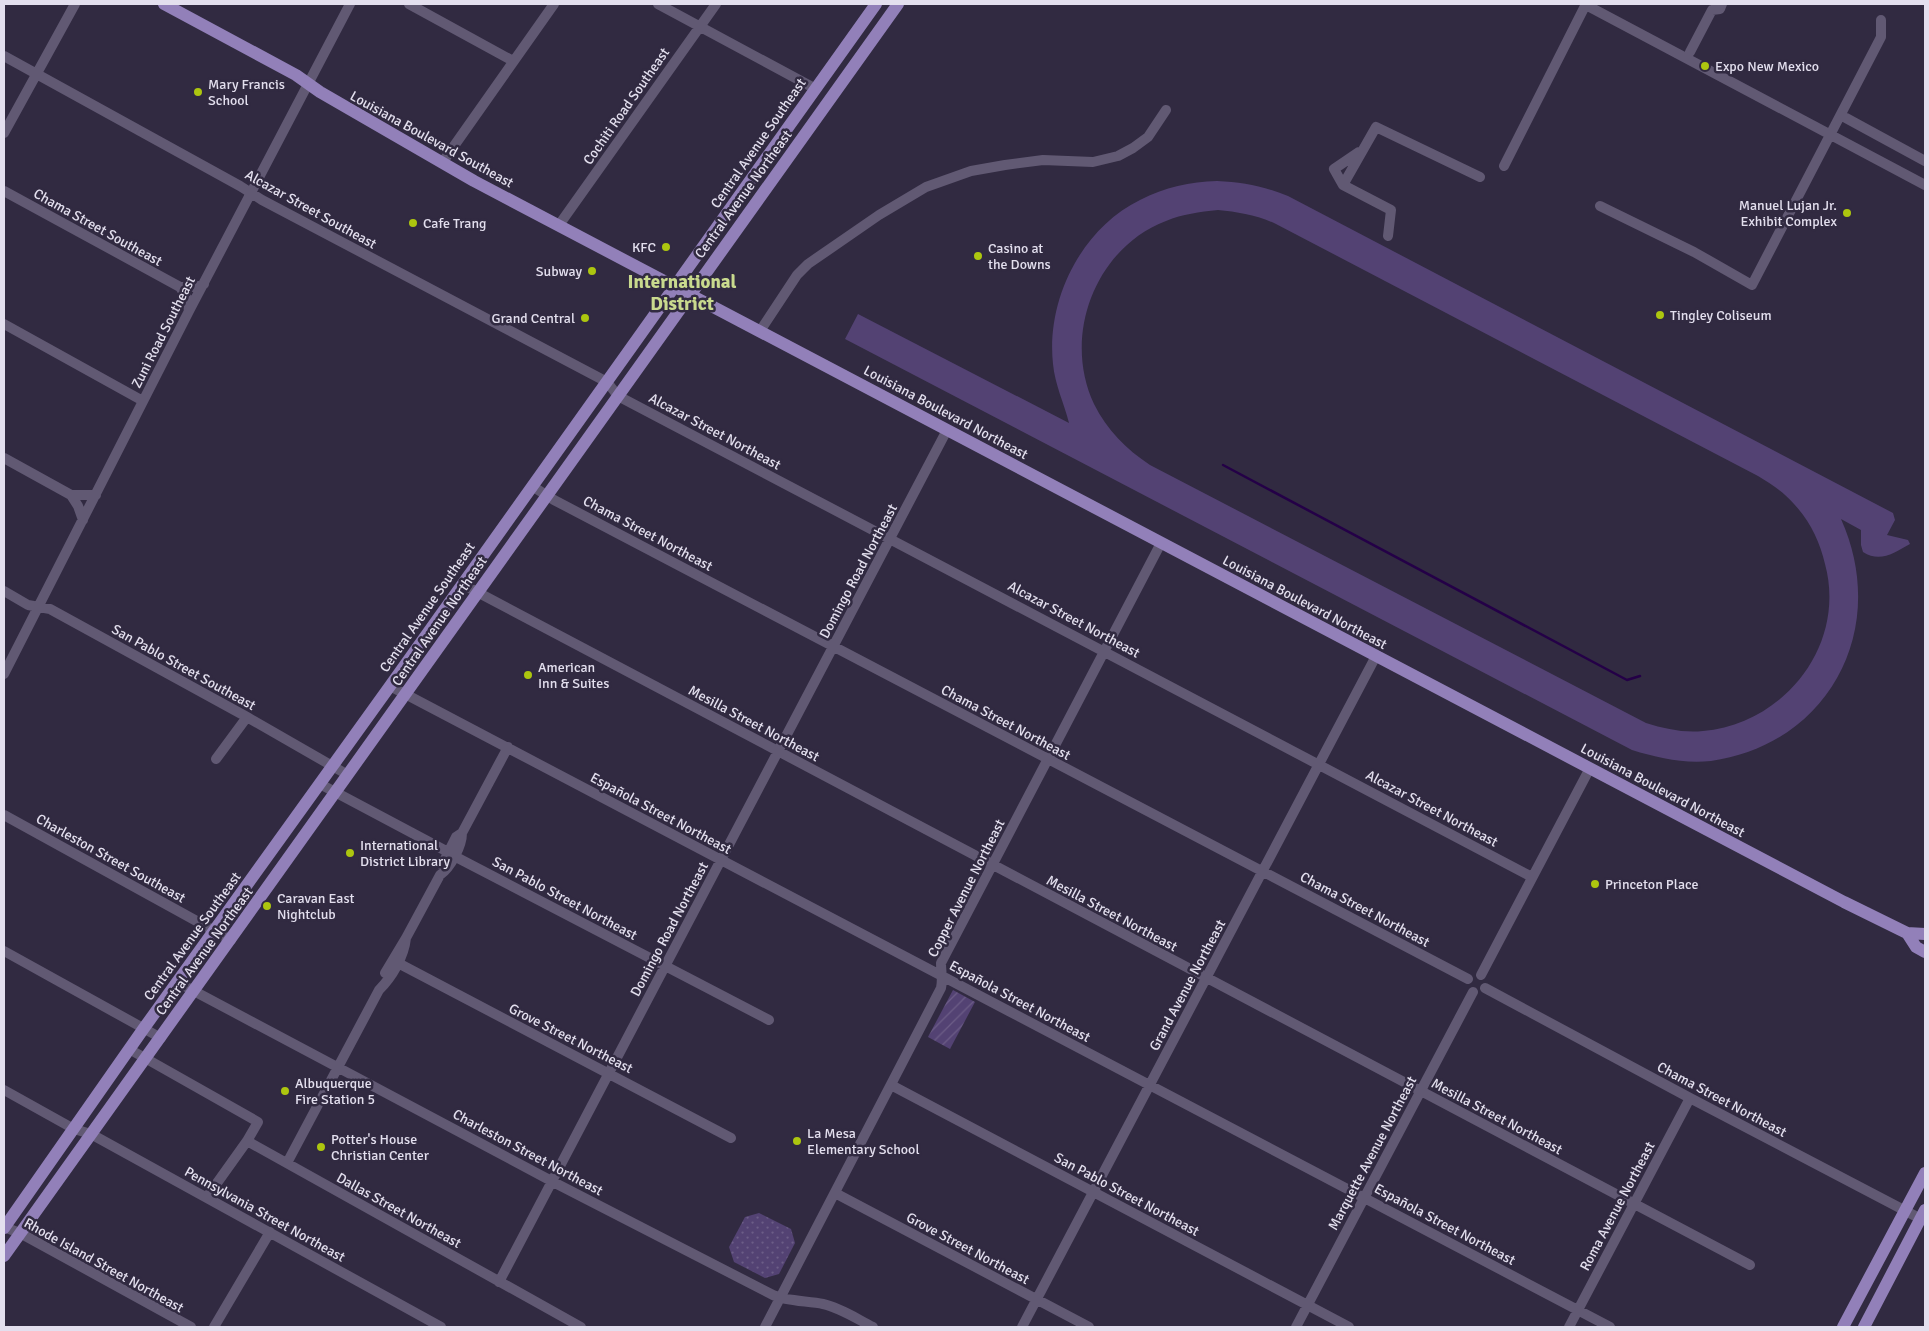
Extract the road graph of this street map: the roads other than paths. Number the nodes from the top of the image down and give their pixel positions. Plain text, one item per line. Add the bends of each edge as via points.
1 (75, 4) edge
2 (164, 4) edge
3 (350, 4) edge
4 (409, 4) edge
5 (554, 4) edge
6 (658, 4) edge
7 (716, 4) edge
8 (876, 4) edge
9 (898, 4) edge
10 (1586, 4) edge
11 (1722, 4) edge
12 (1710, 7) edge
13 (1881, 20) dead end
14 (699, 27) junction
15 (1690, 52) dead end
16 (4, 56) edge
17 (513, 61) junction
18 (37, 74) junction
19 (308, 85) junction
20 (814, 88) junction
21 (1166, 110) dead end
22 (1846, 118) dead end
23 (4, 133) edge
24 (1830, 135) junction
25 (1364, 148) junction
26 (1925, 161) edge
27 (442, 162) junction
28 (1504, 166) dead end
29 (1480, 177) dead end
30 (1343, 185) junction
31 (1925, 185) edge
32 (4, 191) edge
33 (251, 193) junction
34 (1600, 206) dead end
35 (559, 225) junction
36 (1388, 236) dead end
37 (204, 284) junction
38 (675, 286) junction
39 (180, 287) junction
40 (689, 294) junction
41 (190, 311) junction
42 (4, 324) edge
43 (760, 331) junction
44 (607, 382) junction
45 (618, 396) junction
46 (143, 401) junction
47 (947, 430) junction
48 (4, 458) edge
49 (532, 486) junction
50 (71, 495) junction
51 (96, 495) junction
52 (547, 496) junction
53 (83, 520) junction
54 (890, 538) junction
55 (1161, 543) junction
56 (462, 584) junction
57 (4, 591) edge
58 (477, 592) junction
59 (38, 607) junction
60 (833, 646) junction
61 (1105, 651) junction
62 (1376, 656) junction
63 (4, 674) edge
64 (390, 686) junction
65 (406, 694) junction
66 (247, 717) junction
67 (508, 747) junction
68 (778, 751) junction
69 (216, 759) dead end
70 (1048, 760) junction
71 (1319, 764) junction
72 (332, 766) junction
73 (1590, 768) junction
74 (348, 775) junction
75 (320, 784) junction
76 (336, 792) junction
77 (4, 814) edge
78 (451, 854) junction
79 (721, 860) junction
80 (992, 864) junction
81 (1263, 870) junction
82 (1532, 877) junction
83 (214, 930) junction
84 (1907, 933) junction
85 (1925, 934) edge
86 (406, 938) junction
87 (231, 940) junction
88 (4, 951) edge
89 (1925, 952) edge
90 (398, 963) junction
91 (665, 967) junction
92 (1481, 975) junction
93 (943, 976) junction
94 (1206, 978) junction
95 (1468, 980) junction
96 (177, 982) junction
97 (1485, 988) junction
98 (380, 990) junction
99 (194, 991) junction
100 (1473, 992) junction
101 (769, 1020) dead end
102 (144, 1028) junction
103 (161, 1038) junction
104 (130, 1049) junction
105 (146, 1059) junction
106 (339, 1068) junction
107 (610, 1073) junction
108 (891, 1085) junction
109 (1150, 1085) junction
110 (4, 1090) edge
111 (1420, 1091) junction
112 (1690, 1098) junction
113 (74, 1129) junction
114 (91, 1134) junction
115 (731, 1138) dead end
116 (247, 1142) junction
117 (287, 1163) junction
118 (1925, 1173) edge
119 (553, 1181) junction
120 (1093, 1192) junction
121 (835, 1193) junction
122 (207, 1197) junction
123 (1365, 1197) junction
124 (1634, 1204) junction
125 (1905, 1210) junction
126 (1923, 1214) edge
127 (4, 1227) edge
128 (270, 1232) junction
129 (20, 1233) junction
130 (4, 1256) edge
131 (1750, 1265) dead end
132 (499, 1282) junction
133 (780, 1298) junction
134 (1037, 1299) junction
135 (1308, 1305) junction
136 (227, 1308) junction
137 (1578, 1310) junction
138 (191, 1327) edge
139 (214, 1327) edge
140 (219, 1327) edge
141 (441, 1327) edge
142 (581, 1327) edge
143 (766, 1327) edge
144 (873, 1327) edge
145 (1022, 1327) edge
146 (1089, 1327) edge
147 (1296, 1327) edge
148 (1350, 1327) edge
149 (1569, 1327) edge
150 (1610, 1327) edge
151 (1844, 1327) edge
152 (1864, 1327) edge

1 - 18 street
2 - 19 main road, Louisiana Boulevard Southeast via 296,75
3 - 19 street, Zuni Road Southeast
4 - 17 street
5 - 17 street
6 - 14 street
7 - 14 street, Cochiti Road Southeast
8 - 20 main road, Central Avenue Southeast
9 - 40 main road, Central Avenue Northeast
10 - 24 street
10 - 28 street
11 - 12 street via 1720,10
12 - 15 street
13 - 24 street via 1881,37
14 - 20 street
14 - 35 street, Cochiti Road Southeast
16 - 18 street, Alcazar Street Southeast
17 - 27 street
18 - 23 street
18 - 33 street, Alcazar Street Southeast
19 - 27 main road, Louisiana Boulevard Southeast
19 - 33 street, Zuni Road Southeast
20 - 38 main road, Central Avenue Southeast
21 - 43 street via 1148,137 1118,156 1093,162 1042,160 988,168 955,176 915,193 808,264 797,275
22 - 26 street
24 - 31 street
24 - 34 street via 1752,285 1694,252
25 - 29 street via 1376,127
25 - 30 street
25 - 30 street via 1334,169
27 - 35 main road, Louisiana Boulevard Southeast
30 - 36 street via 1391,210
32 - 39 street, Chama Street Southeast
33 - 37 street, Zuni Road Southeast
33 - 44 street, Alcazar Street Southeast
35 - 38 main road, Louisiana Boulevard Southeast
37 - 39 street
37 - 41 street, Zuni Road Southeast
38 - 40 main road, Louisiana Boulevard Southeast
38 - 44 main road, Central Avenue Southeast
39 - 41 street
40 - 43 main road, Louisiana Boulevard Northeast
40 - 45 main road, Central Avenue Northeast
41 - 46 street, Zuni Road Southeast
42 - 46 street
43 - 47 main road, Louisiana Boulevard Northeast
44 - 45 street, Alcazar Street Northeast
44 - 49 main road, Central Avenue Southeast
45 - 52 main road, Central Avenue Northeast
45 - 54 street, Alcazar Street Northeast
46 - 51 street, Zuni Road Southeast
47 - 54 street, Domingo Road Northeast
47 - 55 main road, Louisiana Boulevard Northeast
48 - 50 street
49 - 52 street, Chama Street Northeast
49 - 56 main road, Central Avenue Southeast
50 - 51 street
50 - 53 street
51 - 53 street, Zuni Road Southeast
52 - 58 main road, Central Avenue Northeast
52 - 60 street, Chama Street Northeast
53 - 59 street, Zuni Road Southeast
54 - 60 street, Domingo Road Northeast
54 - 61 street, Alcazar Street Northeast
55 - 61 street, Copper Avenue Northeast
55 - 62 main road, Louisiana Boulevard Northeast
56 - 58 street, Mesilla Street Northeast
56 - 64 main road, Central Avenue Southeast
57 - 59 street, San Pablo Street Southeast
58 - 65 main road, Central Avenue Northeast
58 - 68 street, Mesilla Street Northeast
59 - 63 street, Zuni Road Southeast
59 - 66 street, San Pablo Street Southeast via 50,609
60 - 68 street, Domingo Road Northeast
60 - 70 street, Chama Street Northeast
61 - 70 street, Copper Avenue Northeast
61 - 71 street, Alcazar Street Northeast
62 - 71 street, Grand Avenue Northeast
62 - 73 main road, Louisiana Boulevard Northeast
64 - 65 street, Española Street Northeast
64 - 72 main road, Central Avenue Southeast
65 - 67 street, Española Street Northeast
65 - 74 main road, Central Avenue Northeast
66 - 69 street
66 - 72 street, San Pablo Street Southeast
67 - 78 street via 462,833 456,837
67 - 79 street, Española Street Northeast
68 - 79 street, Domingo Road Northeast
68 - 80 street, Mesilla Street Northeast
70 - 80 street, Copper Avenue Northeast
70 - 81 street, Chama Street Northeast
71 - 81 street, Grand Avenue Northeast
71 - 82 street, Alcazar Street Northeast
72 - 74 street, San Pablo Street Southeast
72 - 75 main road, Central Avenue Southeast
73 - 82 street
73 - 84 main road, Louisiana Boulevard Northeast
74 - 76 main road, Central Avenue Northeast
75 - 76 street, San Pablo Street Northeast
75 - 83 main road, Central Avenue Southeast
76 - 78 street, San Pablo Street Northeast
76 - 87 main road, Central Avenue Northeast
77 - 83 street, Charleston Street Southeast
78 - 86 street via 440,868 440,875
78 - 91 street, San Pablo Street Northeast
79 - 91 street, Domingo Road Northeast
79 - 93 street, Española Street Northeast
80 - 93 street, Copper Avenue Northeast via 941,963
80 - 94 street, Mesilla Street Northeast
81 - 94 street, Grand Avenue Northeast
81 - 95 street, Chama Street Northeast
82 - 92 street
83 - 87 street, Charleston Street Southeast
83 - 96 main road, Central Avenue Southeast
84 - 85 main road, Louisiana Boulevard Northeast
84 - 89 main road, Louisiana Boulevard Northeast via 1916,947
86 - 90 street
86 - 98 street via 380,982
87 - 99 main road, Central Avenue Northeast
88 - 102 street
90 - 98 street
90 - 107 street, Grove Street Northeast
91 - 101 street, San Pablo Street Northeast
91 - 107 street, Domingo Road Northeast
92 - 95 street via 1472,975
92 - 97 street via 1486,982
93 - 108 street, Copper Avenue Northeast via 941,988
93 - 109 street, Española Street Northeast
94 - 109 street, Grand Avenue Northeast
94 - 111 street, Mesilla Street Northeast
95 - 100 street
96 - 99 street, Charleston Street Northeast
96 - 102 main road, Central Avenue Southeast
97 - 100 street via 1481,992
97 - 112 street, Chama Street Northeast
98 - 106 street
99 - 103 main road, Central Avenue Northeast
99 - 106 street, Charleston Street Northeast
100 - 111 street, Marquette Avenue Northeast
102 - 103 street
102 - 104 main road, Central Avenue Southeast
103 - 105 main road, Central Avenue Northeast
104 - 105 street
104 - 113 main road, Central Avenue Southeast
105 - 114 main road, Central Avenue Northeast
105 - 116 street via 258,1122
106 - 117 street
106 - 119 street, Charleston Street Northeast
107 - 115 street, Grove Street Northeast
107 - 119 street, Domingo Road Northeast
108 - 120 street, San Pablo Street Northeast
108 - 121 street, Copper Avenue Northeast
109 - 120 street, Grand Avenue Northeast
109 - 123 street, Española Street Northeast
110 - 113 street, Pennsylvania Street Northeast
111 - 123 street, Marquette Avenue Northeast
111 - 124 street, Mesilla Street Northeast
112 - 124 street, Roma Avenue Northeast
112 - 125 street, Chama Street Northeast
113 - 114 street, Pennsylvania Street Northeast
113 - 127 main road, Central Avenue Southeast
114 - 122 street, Pennsylvania Street Northeast
114 - 129 main road, Central Avenue Northeast
116 - 117 street, Dallas Street Northeast
116 - 122 street
117 - 132 street, Dallas Street Northeast
118 - 125 main road
119 - 132 street, Domingo Road Northeast
119 - 133 street, Charleston Street Northeast
120 - 134 street, Grand Avenue Northeast
120 - 135 street, San Pablo Street Northeast
121 - 133 street, Copper Avenue Northeast
121 - 134 street, Grove Street Northeast
122 - 128 street, Pennsylvania Street Northeast
123 - 135 street, Marquette Avenue Northeast
123 - 137 street, Española Street Northeast
124 - 131 street, Mesilla Street Northeast
124 - 137 street, Roma Avenue Northeast
125 - 126 street, Chama Street Northeast
125 - 151 main road
126 - 152 main road
127 - 129 street, Rhode Island Street Northeast
128 - 136 street
128 - 141 street, Pennsylvania Street Northeast
129 - 130 main road, Central Avenue Northeast
129 - 138 street, Rhode Island Street Northeast
132 - 142 street, Dallas Street Northeast
133 - 143 street, Copper Avenue Northeast
133 - 144 street, Charleston Street Northeast via 826,1305
134 - 145 street, Grand Avenue Northeast
134 - 146 street, Grove Street Northeast
135 - 147 street, Marquette Avenue Northeast
135 - 148 street, San Pablo Street Northeast
136 - 139 street
136 - 140 street
137 - 149 street, Roma Avenue Northeast
137 - 150 street, Española Street Northeast

